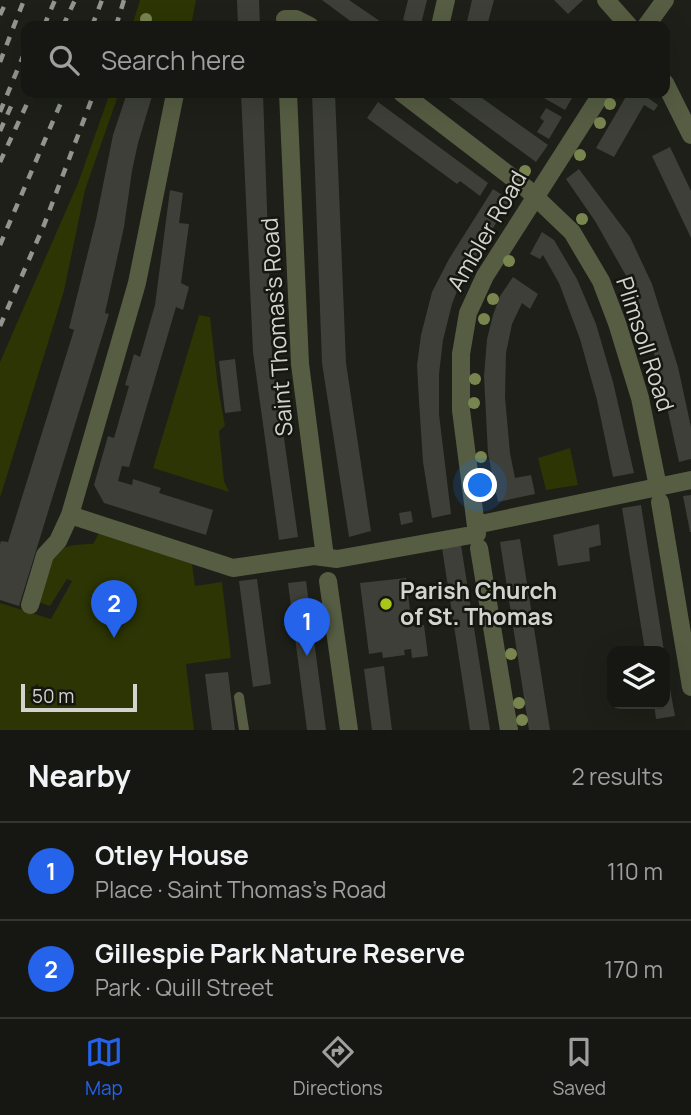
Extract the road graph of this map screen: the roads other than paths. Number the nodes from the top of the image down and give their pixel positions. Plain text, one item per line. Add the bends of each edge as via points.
1 (284, 0) edge
2 (446, 0) edge
3 (606, 0) edge
4 (665, 0) edge
5 (286, 21) edge
6 (441, 21) edge
7 (625, 21) edge
8 (650, 21) edge
9 (670, 93) edge
10 (174, 98) edge
11 (288, 98) edge
12 (599, 98) edge
13 (424, 100) edge
14 (691, 135) edge
15 (534, 197) junction
16 (691, 480) edge
17 (659, 495) junction
18 (70, 515) junction
19 (478, 536) junction
20 (325, 557) junction
21 (328, 581) dead end
22 (30, 606) dead end
23 (685, 617) edge
24 (691, 687) edge
25 (239, 697) dead end
26 (244, 730) edge
27 (349, 730) edge
28 (509, 730) edge

1 - 5 street
2 - 6 street
3 - 7 street
4 - 8 street
9 - 14 street
10 - 18 street via 137,283
11 - 20 street, Saint Thomas's Road via 299,351
12 - 15 street, Ambler Road
13 - 15 street, Plimsoll Road
15 - 17 street, Plimsoll Road via 572,232 601,281 640,398
15 - 19 street, Ambler Road via 485,276 463,332 461,410
16 - 17 street
17 - 19 street
17 - 23 street, Plimsoll Road
18 - 20 street via 233,568
18 - 22 street via 58,541 45,555
19 - 20 street via 337,559
19 - 28 street, Ambler Road
21 - 27 street
23 - 24 street, Plimsoll Road
25 - 26 lane

